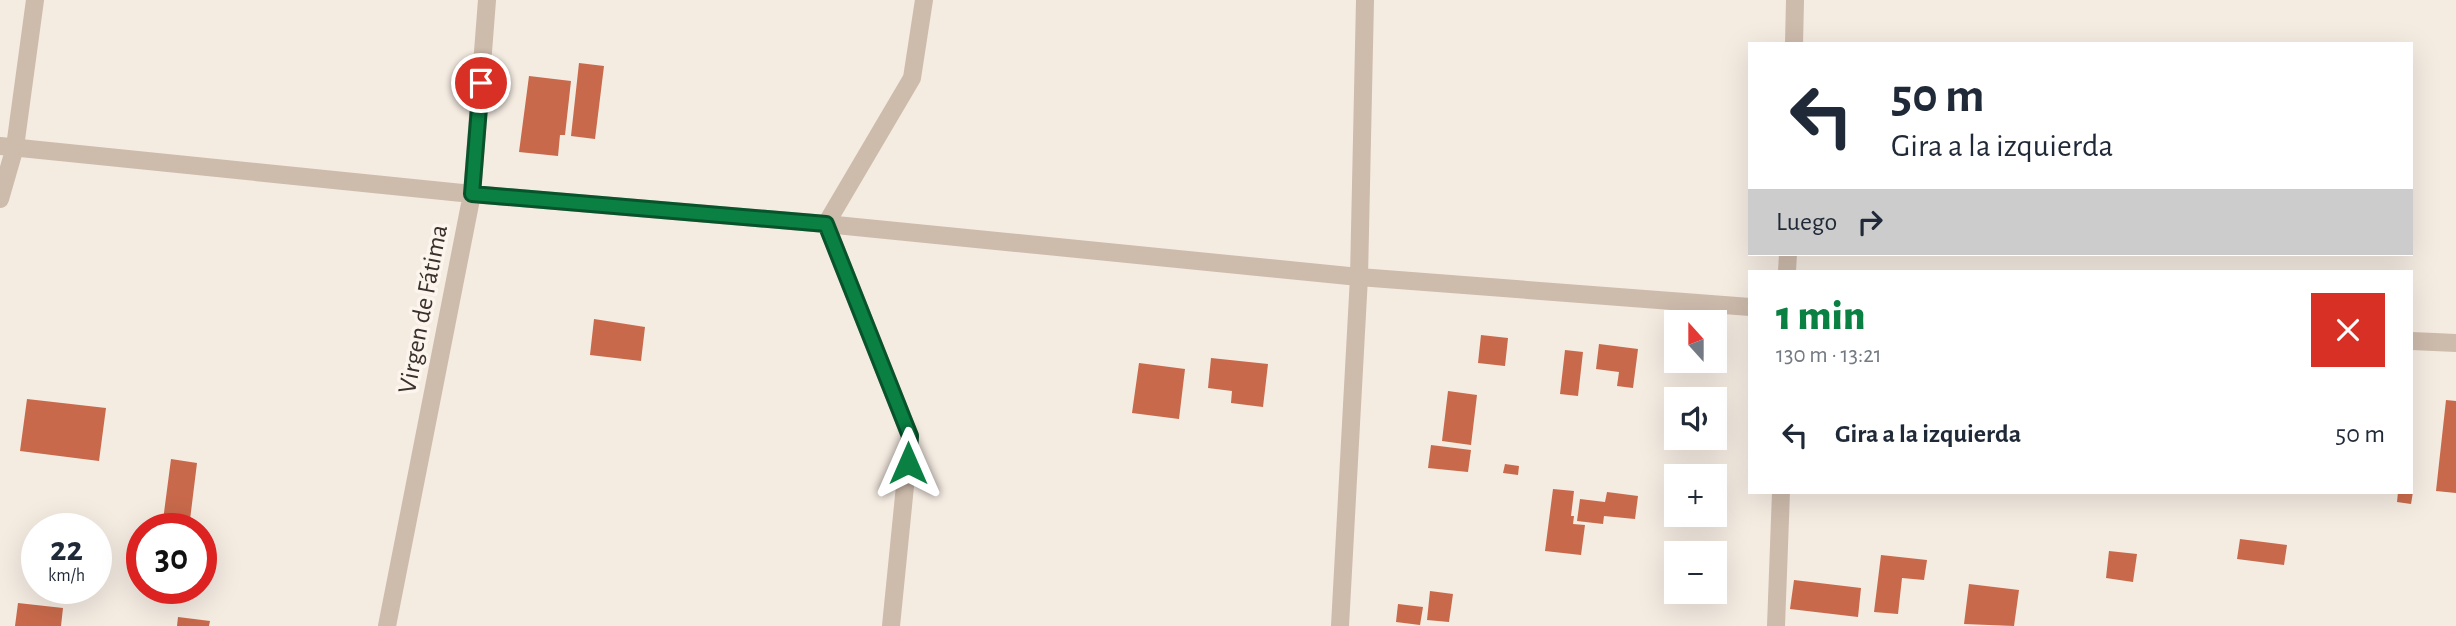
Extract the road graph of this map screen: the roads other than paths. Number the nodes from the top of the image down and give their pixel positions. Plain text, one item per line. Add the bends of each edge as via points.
1 (35, 0) edge
2 (487, 0) edge
3 (924, 0) edge
4 (1366, 0) edge
5 (1795, 0) edge
6 (1794, 42) edge
7 (8, 146) edge
8 (472, 194) junction
9 (0, 199) edge
10 (826, 224) junction
11 (1359, 276) junction
12 (1748, 307) edge
13 (2413, 341) edge
14 (2456, 344) edge
15 (1781, 494) edge
16 (387, 626) edge
17 (891, 626) edge
18 (1340, 626) edge
19 (1776, 626) edge

1 - 7 street
2 - 8 street, Virgen de Fátima
3 - 10 street via 912,78
4 - 11 street
5 - 6 street
7 - 8 street
7 - 9 street
8 - 10 street
8 - 16 street, Virgen de Fátima
10 - 11 street
10 - 17 street via 910,436
11 - 12 street
11 - 18 street
13 - 14 street
15 - 19 street

